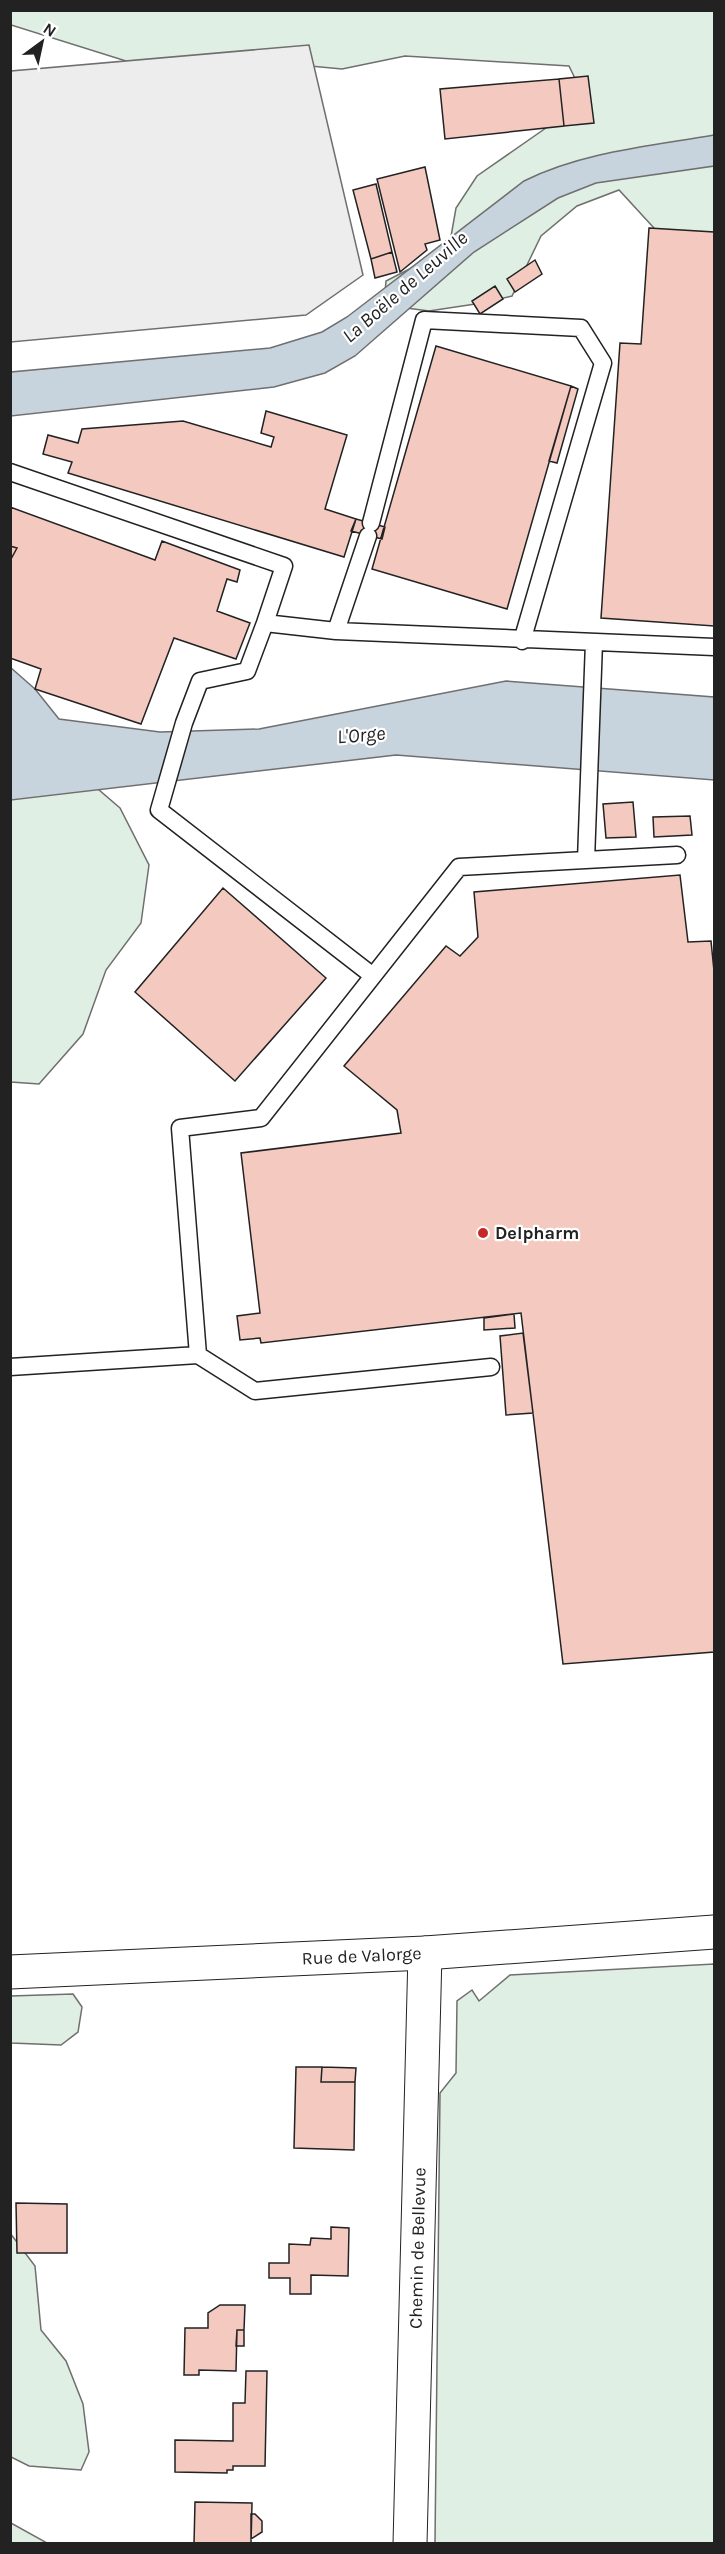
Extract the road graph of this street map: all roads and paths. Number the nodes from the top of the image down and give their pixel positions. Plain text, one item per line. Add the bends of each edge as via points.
1 (10, 472) edge
2 (265, 623) junction
3 (336, 632) junction
4 (522, 641) junction
5 (594, 642) junction
6 (714, 647) edge
7 (677, 855) dead end
8 (586, 860) junction
9 (373, 976) junction
10 (198, 1355) junction
11 (10, 1367) edge
12 (491, 1367) dead end
13 (714, 1932) edge
14 (425, 1953) junction
15 (10, 1972) edge
16 (410, 2544) edge

1 - 2 lane via 284,566
2 - 3 lane
2 - 9 lane via 247,671 200,681 159,810
3 - 4 lane
3 - 4 lane via 370,530 424,320 581,327 603,363
4 - 5 lane
5 - 6 lane
5 - 8 lane
7 - 8 lane
8 - 9 lane via 459,867
9 - 10 lane via 261,1118 180,1128
10 - 11 lane
10 - 12 lane via 255,1391
13 - 14 street, Rue de Valorge
14 - 15 street, Rue de Valorge
14 - 16 street, Chemin de Bellevue

